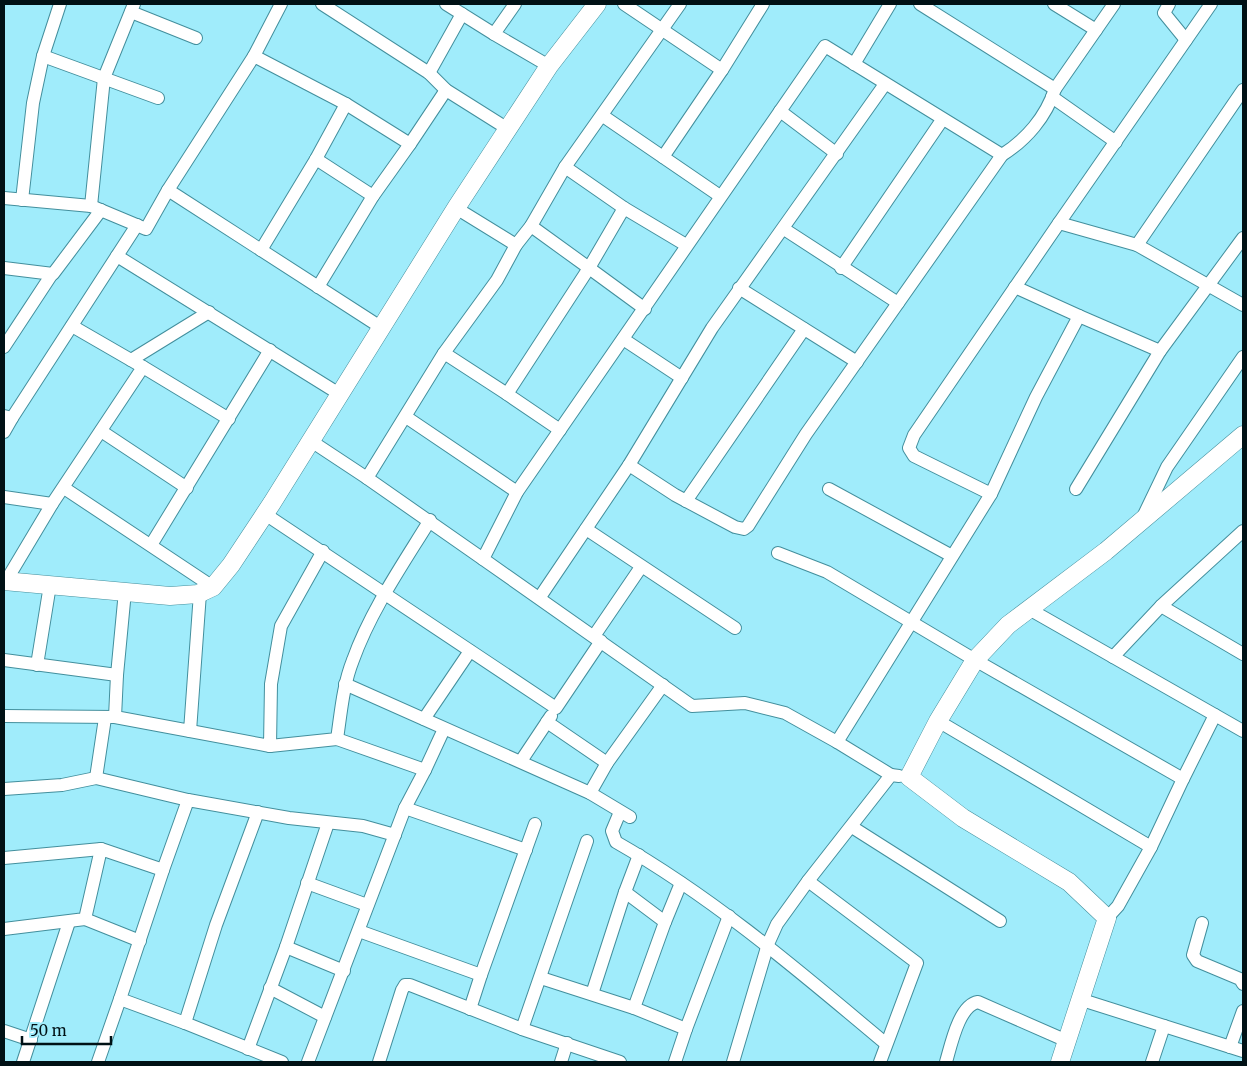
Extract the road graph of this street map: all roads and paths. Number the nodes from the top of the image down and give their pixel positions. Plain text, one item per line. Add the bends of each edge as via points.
1 (60, 4) edge
2 (281, 4) edge
3 (322, 4) edge
4 (446, 4) edge
5 (515, 4) edge
6 (597, 4) edge
7 (624, 4) edge
8 (680, 4) edge
9 (763, 4) edge
10 (890, 4) edge
11 (920, 4) edge
12 (1054, 4) edge
13 (1114, 4) edge
14 (1169, 4) edge
15 (1210, 4) edge
16 (133, 8) edge
17 (462, 14) junction
18 (663, 30) junction
19 (1096, 30) junction
20 (494, 34) junction
21 (196, 38) dead end
22 (1186, 40) junction
23 (43, 56) junction
24 (254, 56) junction
25 (854, 64) junction
26 (549, 66) junction
27 (722, 70) junction
28 (429, 72) junction
29 (104, 78) junction
30 (885, 84) junction
31 (446, 90) junction
32 (1243, 90) edge
33 (1054, 93) junction
34 (158, 98) dead end
35 (346, 104) junction
36 (780, 111) junction
37 (603, 116) junction
38 (942, 120) junction
39 (508, 129) junction
40 (1116, 142) junction
41 (410, 144) junction
42 (837, 154) junction
43 (1002, 155) junction
44 (663, 157) junction
45 (316, 160) junction
46 (566, 167) junction
47 (168, 190) junction
48 (373, 196) junction
49 (720, 196) junction
50 (4, 198) edge
51 (22, 200) junction
52 (96, 208) junction
53 (456, 208) junction
54 (624, 208) junction
55 (1059, 224) junction
56 (137, 225) junction
57 (531, 226) junction
58 (784, 229) junction
59 (1243, 238) edge
60 (516, 245) junction
61 (686, 245) junction
62 (1137, 245) junction
63 (261, 250) junction
64 (118, 256) junction
65 (4, 268) edge
66 (589, 268) junction
67 (841, 268) junction
68 (52, 274) junction
69 (1210, 285) junction
70 (318, 287) junction
71 (1015, 287) junction
72 (739, 288) junction
73 (898, 303) junction
74 (1243, 305) edge
75 (645, 309) junction
76 (209, 312) junction
77 (1079, 316) junction
78 (72, 326) junction
79 (382, 328) junction
80 (804, 328) junction
81 (623, 340) junction
82 (6, 341) edge
83 (270, 350) junction
84 (1160, 351) junction
85 (444, 353) junction
86 (1243, 357) edge
87 (131, 360) junction
88 (857, 362) junction
89 (143, 367) junction
90 (682, 378) junction
91 (341, 394) junction
92 (507, 394) junction
93 (8, 417) edge
94 (406, 417) junction
95 (229, 419) junction
96 (560, 430) junction
97 (101, 431) junction
98 (4, 432) edge
99 (1243, 435) edge
100 (311, 441) junction
101 (629, 464) junction
102 (367, 478) junction
103 (64, 488) junction
104 (187, 488) junction
105 (829, 489) dead end
106 (1076, 489) dead end
107 (517, 492) junction
108 (991, 494) junction
109 (4, 497) edge
110 (686, 501) junction
111 (52, 504) junction
112 (265, 514) junction
113 (430, 520) junction
114 (1141, 522) junction
115 (586, 529) junction
116 (1243, 531) edge
117 (151, 545) junction
118 (323, 551) junction
119 (778, 553) dead end
120 (952, 556) junction
121 (483, 559) junction
122 (641, 567) junction
123 (5, 581) edge
124 (50, 585) junction
125 (206, 590) junction
126 (125, 591) junction
127 (385, 594) junction
128 (540, 597) junction
129 (1161, 606) junction
130 (1029, 609) junction
131 (912, 622) junction
132 (735, 628) dead end
133 (597, 639) junction
134 (470, 651) junction
135 (1243, 654) edge
136 (1113, 656) junction
137 (4, 660) edge
138 (975, 660) junction
139 (37, 665) junction
140 (117, 675) junction
141 (345, 684) junction
142 (663, 685) junction
143 (556, 708) junction
144 (1215, 715) junction
145 (4, 716) edge
146 (110, 717) junction
147 (424, 719) junction
148 (938, 721) junction
149 (547, 722) junction
150 (444, 729) junction
151 (190, 731) junction
152 (1243, 731) edge
153 (337, 739) junction
154 (837, 742) junction
155 (270, 746) junction
156 (521, 761) junction
157 (608, 763) junction
158 (425, 770) junction
159 (891, 776) junction
160 (909, 777) junction
161 (96, 778) junction
162 (1183, 779) junction
163 (4, 789) edge
164 (590, 793) junction
165 (188, 800) junction
166 (405, 808) junction
167 (258, 812) junction
168 (328, 823) junction
169 (535, 824) dead end
170 (852, 826) junction
171 (395, 835) junction
172 (587, 841) dead end
173 (1151, 847) junction
174 (101, 849) junction
175 (526, 850) junction
176 (639, 855) junction
177 (4, 858) edge
178 (164, 870) junction
179 (808, 881) junction
180 (307, 883) junction
181 (681, 883) junction
182 (625, 892) junction
183 (366, 905) junction
184 (729, 916) junction
185 (85, 918) junction
186 (1108, 918) junction
187 (1000, 921) dead end
188 (69, 922) junction
189 (665, 922) junction
190 (1202, 923) dead end
191 (4, 929) edge
192 (359, 931) junction
193 (140, 941) junction
194 (768, 944) junction
195 (286, 947) junction
196 (344, 971) junction
197 (480, 975) junction
198 (541, 978) junction
199 (1243, 984) edge
200 (270, 988) junction
201 (592, 994) junction
202 (120, 999) junction
203 (1079, 999) junction
204 (634, 1008) junction
205 (470, 1009) junction
206 (1243, 1011) edge
207 (325, 1017) junction
208 (185, 1023) junction
209 (1164, 1026) junction
210 (522, 1029) junction
211 (686, 1029) junction
212 (4, 1031) edge
213 (31, 1040) junction
214 (1067, 1040) junction
215 (567, 1043) junction
216 (886, 1043) junction
217 (1230, 1047) junction
218 (248, 1049) junction
219 (1243, 1051) edge
220 (23, 1062) edge
221 (98, 1062) edge
222 (282, 1062) edge
223 (308, 1062) edge
224 (379, 1062) edge
225 (562, 1062) edge
226 (620, 1062) edge
227 (675, 1062) edge
228 (733, 1062) edge
229 (880, 1062) edge
230 (946, 1062) edge
231 (1060, 1062) edge
232 (1152, 1062) edge

1 - 23 street
2 - 24 street
3 - 28 street
4 - 17 street
5 - 20 street
6 - 26 street
7 - 18 street
8 - 18 street
9 - 27 street
10 - 25 street
11 - 33 street
12 - 19 street
13 - 19 street
14 - 22 street via 1164,13
15 - 22 street
16 - 21 street
16 - 29 street
17 - 20 street
17 - 28 street
18 - 27 street
18 - 37 street
19 - 33 street
20 - 26 street
22 - 40 street
23 - 29 street
23 - 51 street
24 - 35 street
24 - 47 street
25 - 30 street
25 - 36 street via 825,46
26 - 39 street
27 - 44 street
28 - 31 street
29 - 34 street
29 - 52 street
30 - 38 street
30 - 42 street
31 - 39 street
31 - 41 street
32 - 62 street
33 - 40 street
33 - 43 street via 1031,132 1020,144
35 - 41 street
35 - 45 street
36 - 42 street
36 - 49 street
37 - 44 street
37 - 46 street
38 - 43 street
38 - 67 street
39 - 53 street
40 - 55 street
41 - 48 street
42 - 58 street
43 - 73 street
44 - 49 street
45 - 48 street
45 - 63 street
46 - 54 street
46 - 57 street
47 - 56 street via 146,229
47 - 63 street
48 - 70 street
49 - 61 street
50 - 51 street
51 - 52 street
52 - 56 street
52 - 68 street
53 - 60 street
53 - 79 street
54 - 61 street
54 - 66 street
55 - 62 street
55 - 71 street
56 - 64 street
57 - 60 street
57 - 66 street
58 - 67 street
58 - 72 street
59 - 69 street
60 - 85 street via 497,280
61 - 75 street
62 - 69 street
63 - 70 street
64 - 76 street
64 - 78 street
65 - 68 street
66 - 75 street
66 - 92 street
67 - 73 street
68 - 82 street
69 - 74 street
69 - 84 street
70 - 79 street
71 - 77 street
71 - 108 street via 914,435 909,448 914,456
72 - 80 street
72 - 90 street
73 - 88 street
75 - 81 street
76 - 83 street
76 - 87 street
77 - 84 street
77 - 108 street via 1036,397
78 - 87 street
78 - 93 street
79 - 91 street
80 - 88 street
80 - 110 street
81 - 90 street
81 - 96 street
83 - 91 street
83 - 95 street
84 - 106 street
85 - 92 street
85 - 94 street
86 - 114 street via 1167,467
87 - 89 street
88 - 110 street via 806,434 748,526 744,529 735,527
89 - 95 street
89 - 97 street
90 - 101 street
91 - 100 street
92 - 96 street
93 - 98 street
94 - 102 street
94 - 107 street
95 - 104 street
96 - 107 street
97 - 103 street
97 - 104 street
99 - 114 street
100 - 102 street
100 - 112 street
101 - 110 street
101 - 115 street
102 - 113 street
103 - 111 street
103 - 117 street
104 - 117 street
105 - 120 street
107 - 121 street
108 - 120 street
109 - 111 street
111 - 123 street
112 - 118 street
112 - 125 street via 231,565
113 - 121 street
113 - 127 street
114 - 130 street
115 - 122 street
115 - 128 street
116 - 129 street
117 - 125 street
118 - 127 street
118 - 155 street via 281,626 272,684
119 - 131 street via 827,572
120 - 131 street
121 - 128 street
122 - 132 street
122 - 133 street
123 - 124 street
124 - 126 street
124 - 139 street
125 - 126 street via 170,596
125 - 151 street
126 - 140 street
127 - 134 street
127 - 141 street via 353,659
128 - 133 street
129 - 135 street
129 - 136 street
130 - 136 street
130 - 138 street via 1008,625
131 - 138 street
131 - 154 street
133 - 142 street
133 - 143 street
134 - 143 street
134 - 147 street
136 - 144 street
137 - 139 street
138 - 148 street
138 - 162 street
139 - 140 street
140 - 146 street
141 - 147 street
141 - 153 street
142 - 154 street via 692,706 745,703 785,714
142 - 157 street
143 - 149 street
144 - 152 street
144 - 162 street
145 - 146 street
146 - 151 street
146 - 161 street
147 - 150 street
148 - 160 street
148 - 173 street
149 - 156 street
149 - 157 street
150 - 156 street
150 - 158 street
151 - 155 street
153 - 155 street
153 - 158 street
154 - 159 street
156 - 164 street
157 - 164 street
158 - 166 street
159 - 160 street
159 - 170 street
160 - 186 street via 964,818 1069,882
161 - 163 street via 62,785
161 - 165 street
162 - 173 street
164 - 176 street via 625,814 612,831 613,839
165 - 167 street
165 - 178 street
166 - 171 street
166 - 175 street
167 - 168 street
167 - 208 street via 216,925
168 - 171 street via 363,826
168 - 180 street
169 - 175 street
170 - 179 street
170 - 187 street
171 - 183 street
172 - 198 street
173 - 186 street
174 - 177 street
174 - 178 street
174 - 185 street
175 - 197 street
176 - 181 street
176 - 182 street
178 - 193 street
179 - 194 street via 777,924
179 - 216 street via 917,963
180 - 183 street
180 - 195 street
181 - 184 street
181 - 189 street
182 - 189 street
182 - 201 street
183 - 192 street
184 - 194 street
184 - 211 street
185 - 188 street
185 - 193 street
186 - 203 street
188 - 191 street
188 - 213 street
189 - 204 street
190 - 199 street via 1194,955 1196,961 1240,979
192 - 196 street
192 - 197 street
193 - 202 street
194 - 216 street
194 - 228 street
195 - 196 street
195 - 200 street
196 - 207 street
197 - 205 street
198 - 201 street
198 - 210 street
200 - 207 street
200 - 218 street
201 - 204 street
202 - 208 street
202 - 221 street
203 - 209 street
203 - 214 street
204 - 211 street
205 - 210 street
205 - 224 street via 406,986
206 - 217 street
207 - 223 street
208 - 218 street
209 - 217 street
209 - 232 street
210 - 215 street
211 - 227 street
212 - 213 street
213 - 220 street
214 - 230 street via 978,1002 971,1003 963,1010
214 - 231 street
215 - 225 street
215 - 226 street
216 - 229 street
217 - 219 street
218 - 222 street

